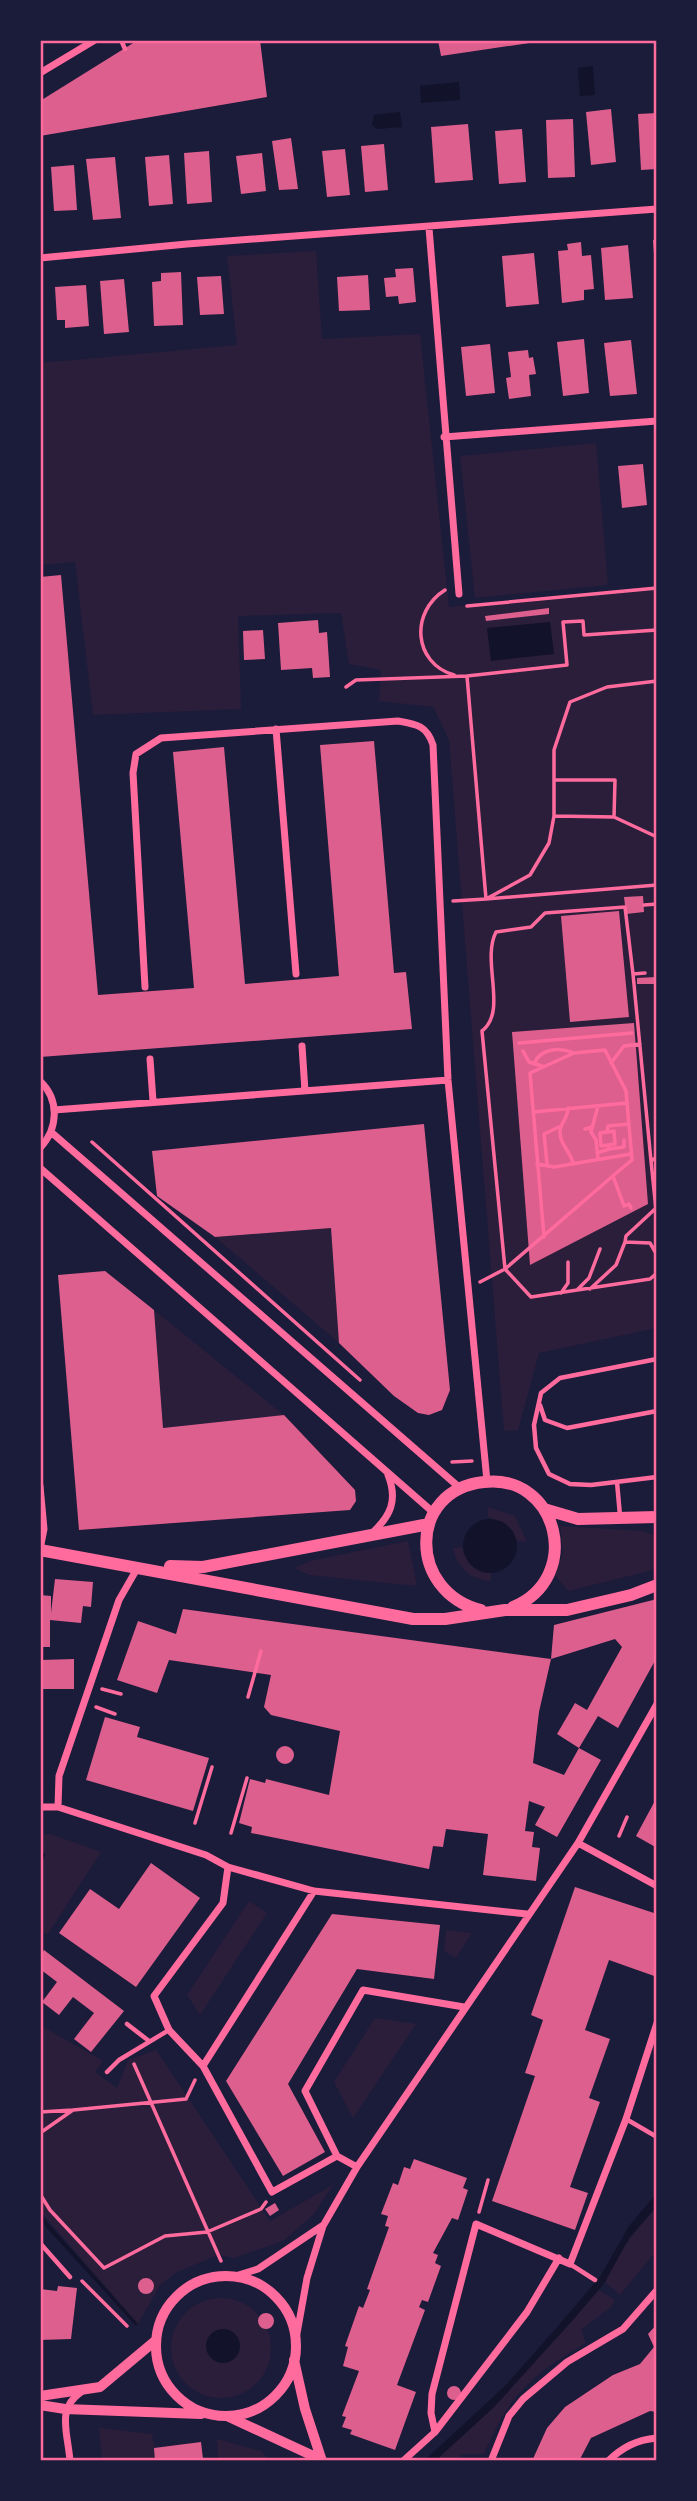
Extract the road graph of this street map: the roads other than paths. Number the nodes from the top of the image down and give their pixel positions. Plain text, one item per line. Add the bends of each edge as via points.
1 (95, 40) edge
2 (121, 40) edge
3 (125, 49) dead end
4 (40, 73) edge
5 (657, 209) edge
6 (429, 228) junction
7 (40, 258) edge
8 (657, 421) edge
9 (444, 437) junction
10 (458, 590) road end
11 (276, 729) junction
12 (296, 974) dead end
13 (145, 987) dead end
14 (302, 1046) dead end
15 (150, 1059) dead end
16 (448, 1080) junction
17 (40, 1081) edge
18 (305, 1091) junction
19 (153, 1101) junction
20 (54, 1110) junction
21 (51, 1132) junction
22 (40, 1148) edge
23 (40, 1168) edge
24 (657, 1359) edge
25 (539, 1404) junction
26 (657, 1410) edge
27 (387, 1471) junction
28 (657, 1477) edge
29 (487, 1481) junction
30 (617, 1482) junction
31 (40, 1486) edge
32 (460, 1488) junction
33 (544, 1509) junction
34 (657, 1517) edge
35 (431, 1518) junction
36 (620, 1518) junction
37 (370, 1535) junction
38 (40, 1550) edge
39 (138, 1566) junction
40 (657, 1585) edge
41 (505, 1610) junction
42 (485, 1611) junction
43 (657, 1704) edge
44 (40, 1807) edge
45 (58, 1807) junction
46 (578, 1843) junction
47 (228, 1867) junction
48 (657, 1886) edge
49 (314, 1891) junction
50 (527, 1914) junction
51 (464, 2007) junction
52 (657, 2023) edge
53 (127, 2024) dead end
54 (169, 2030) junction
55 (149, 2042) junction
56 (203, 2066) junction
57 (107, 2072) dead end
58 (626, 2119) junction
59 (657, 2137) edge
60 (337, 2156) junction
61 (357, 2167) junction
62 (323, 2226) junction
63 (40, 2243) edge
64 (559, 2258) junction
65 (570, 2264) junction
66 (70, 2277) road end
67 (232, 2277) junction
68 (595, 2280) dead end
69 (657, 2290) edge
70 (296, 2339) junction
71 (155, 2341) junction
72 (295, 2360) junction
73 (82, 2391) junction
74 (40, 2396) edge
75 (40, 2404) edge
76 (65, 2409) junction
77 (207, 2414) junction
78 (228, 2417) junction
79 (435, 2432) junction
80 (657, 2438) edge
81 (322, 2460) edge
82 (70, 2461) edge
83 (403, 2461) edge
84 (491, 2461) edge
85 (608, 2461) edge

1 - 4 street
2 - 3 lane
5 - 6 street
6 - 7 street
6 - 9 street
8 - 9 street
9 - 10 street
11 - 12 street
11 - 13 street via 161,738 136,754 132,773
11 - 16 street via 398,721 418,724 429,732
14 - 18 street
15 - 19 street
16 - 18 street
16 - 29 street
17 - 20 street
18 - 19 street
19 - 20 street
20 - 21 street
21 - 22 street
21 - 32 street
23 - 27 street
24 - 25 lane via 559,1378 541,1392
25 - 26 lane via 545,1420 567,1428
25 - 30 lane via 534,1425 536,1448 549,1474 569,1484
27 - 35 street
27 - 37 street via 394,1489 393,1507
28 - 30 lane
29 - 32 main road
29 - 33 main road via 509,1483 529,1493
30 - 36 lane
31 - 38 street via 44,1529
32 - 35 main road
33 - 36 main road via 578,1519
33 - 41 main road via 555,1539 552,1570 533,1595
34 - 36 main road
35 - 37 main road
35 - 42 main road via 425,1543 435,1581 457,1601
37 - 39 main road via 203,1567
38 - 39 main road
39 - 42 main road via 413,1619
39 - 45 street via 119,1600 59,1776
40 - 41 main road via 567,1610
41 - 42 main road
43 - 46 street
44 - 45 street
45 - 47 street via 206,1855
46 - 48 street
46 - 50 street
47 - 49 street
47 - 54 street via 223,1903 154,1996
49 - 50 street
49 - 56 street
50 - 51 street
51 - 60 street via 363,1990 306,2091
51 - 61 street
52 - 58 street
53 - 55 lane
54 - 55 lane
54 - 56 street
55 - 57 lane
56 - 60 street via 272,2192
58 - 59 lane
58 - 65 street
60 - 61 street
61 - 62 street
62 - 67 street via 258,2269
62 - 70 street
63 - 66 lane
64 - 65 street
64 - 79 street via 527,2312
64 - 79 street via 476,2224 432,2394
65 - 68 lane
67 - 70 street via 268,2290 282,2304
67 - 71 street via 210,2278 172,2301 160,2319
69 - 84 street via 623,2329 567,2362 523,2399 509,2416
70 - 72 street
71 - 73 street via 100,2387
71 - 77 street via 158,2365 168,2387 185,2404
72 - 78 street via 286,2382 271,2400 251,2412
72 - 81 street
73 - 74 street
73 - 76 street
75 - 76 street
76 - 77 street
76 - 82 street
77 - 78 street
78 - 81 street
79 - 83 street
80 - 85 street via 630,2444

